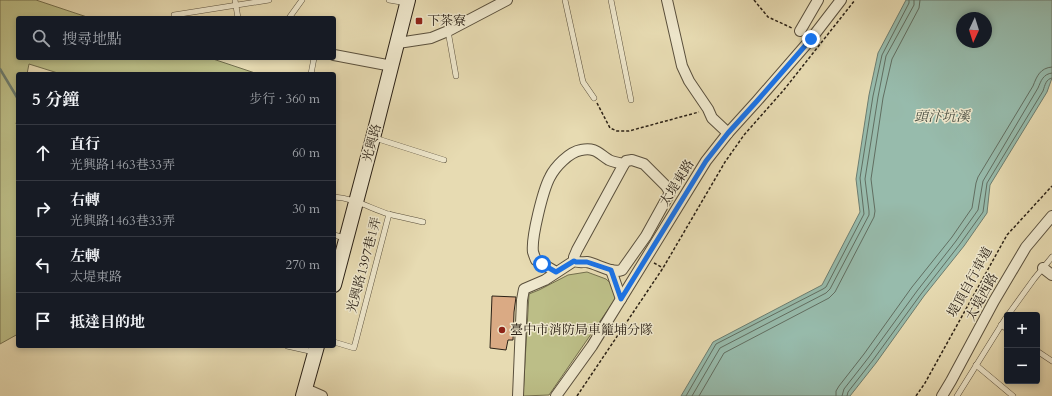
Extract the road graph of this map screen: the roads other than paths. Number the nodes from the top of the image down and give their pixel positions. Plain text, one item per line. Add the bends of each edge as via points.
1 (269, 0) edge
2 (302, 0) edge
3 (389, 0) edge
4 (507, 0) edge
5 (565, 0) edge
6 (611, 0) edge
7 (667, 0) edge
8 (818, 0) edge
9 (841, 0) edge
10 (408, 1) edge
11 (235, 3) edge
12 (174, 15) dead end
13 (238, 16) edge
14 (290, 16) edge
15 (448, 31) junction
16 (800, 31) joint
17 (811, 39) junction
18 (398, 43) junction
19 (336, 55) edge
20 (314, 60) edge
21 (392, 66) junction
22 (311, 72) edge
23 (456, 76) dead end
24 (594, 98) road end
25 (631, 100) dead end
26 (728, 133) junction
27 (373, 138) junction
28 (444, 160) dead end
29 (624, 164) junction
30 (336, 197) edge
31 (356, 201) junction
32 (389, 214) junction
33 (1052, 216) edge
34 (423, 222) dead end
35 (340, 237) edge
36 (1052, 257) edge
37 (574, 261) junction
38 (1043, 268) junction
39 (336, 269) edge
40 (611, 270) junction
41 (556, 272) junction
42 (1052, 275) edge
43 (620, 295) junction
44 (1010, 312) edge
45 (1004, 320) edge
46 (1001, 325) junction
47 (1004, 327) edge
48 (336, 343) edge
49 (316, 349) edge
50 (1040, 353) edge
51 (1052, 361) edge
52 (976, 365) junction
53 (304, 393) edge
54 (322, 396) edge
55 (518, 396) edge
56 (556, 396) edge
57 (942, 396) edge
58 (957, 396) edge
59 (1013, 396) edge

1 - 11 lane
2 - 14 lane
3 - 10 lane
4 - 15 street
5 - 24 lane via 583,82
6 - 25 lane
7 - 26 street via 682,66 712,118
8 - 16 street
9 - 17 street, 太堤東路
10 - 18 main road, 光興路
11 - 12 lane
11 - 13 lane
15 - 18 street via 431,38
15 - 23 lane
16 - 17 lane
17 - 26 street, 太堤東路
18 - 21 main road, 光興路
19 - 21 street
20 - 22 lane
21 - 27 main road, 光興路
26 - 43 street, 太堤東路 via 706,161 646,259
27 - 28 lane
27 - 31 main road, 光興路
29 - 37 street via 577,250
29 - 40 street via 632,160 644,164 670,193 646,236 622,270
29 - 41 street via 609,160 596,151 586,150 576,152 560,163 550,177 537,223 533,252 536,260
30 - 31 lane
31 - 32 lane
31 - 35 main road, 光興路
32 - 34 lane
32 - 48 lane, 光興路1397巷1弄 via 354,348
33 - 57 street, 太堤西路 via 1026,247
35 - 39 main road, 光興路
36 - 38 lane
37 - 40 street via 587,262
37 - 41 street
38 - 42 street
38 - 44 lane
40 - 43 street
41 - 55 street via 524,289
43 - 56 street, 太堤東路 via 592,346
45 - 46 lane
46 - 47 lane
46 - 52 lane
49 - 53 main road
50 - 51 lane
52 - 58 lane
52 - 59 lane
53 - 54 street

